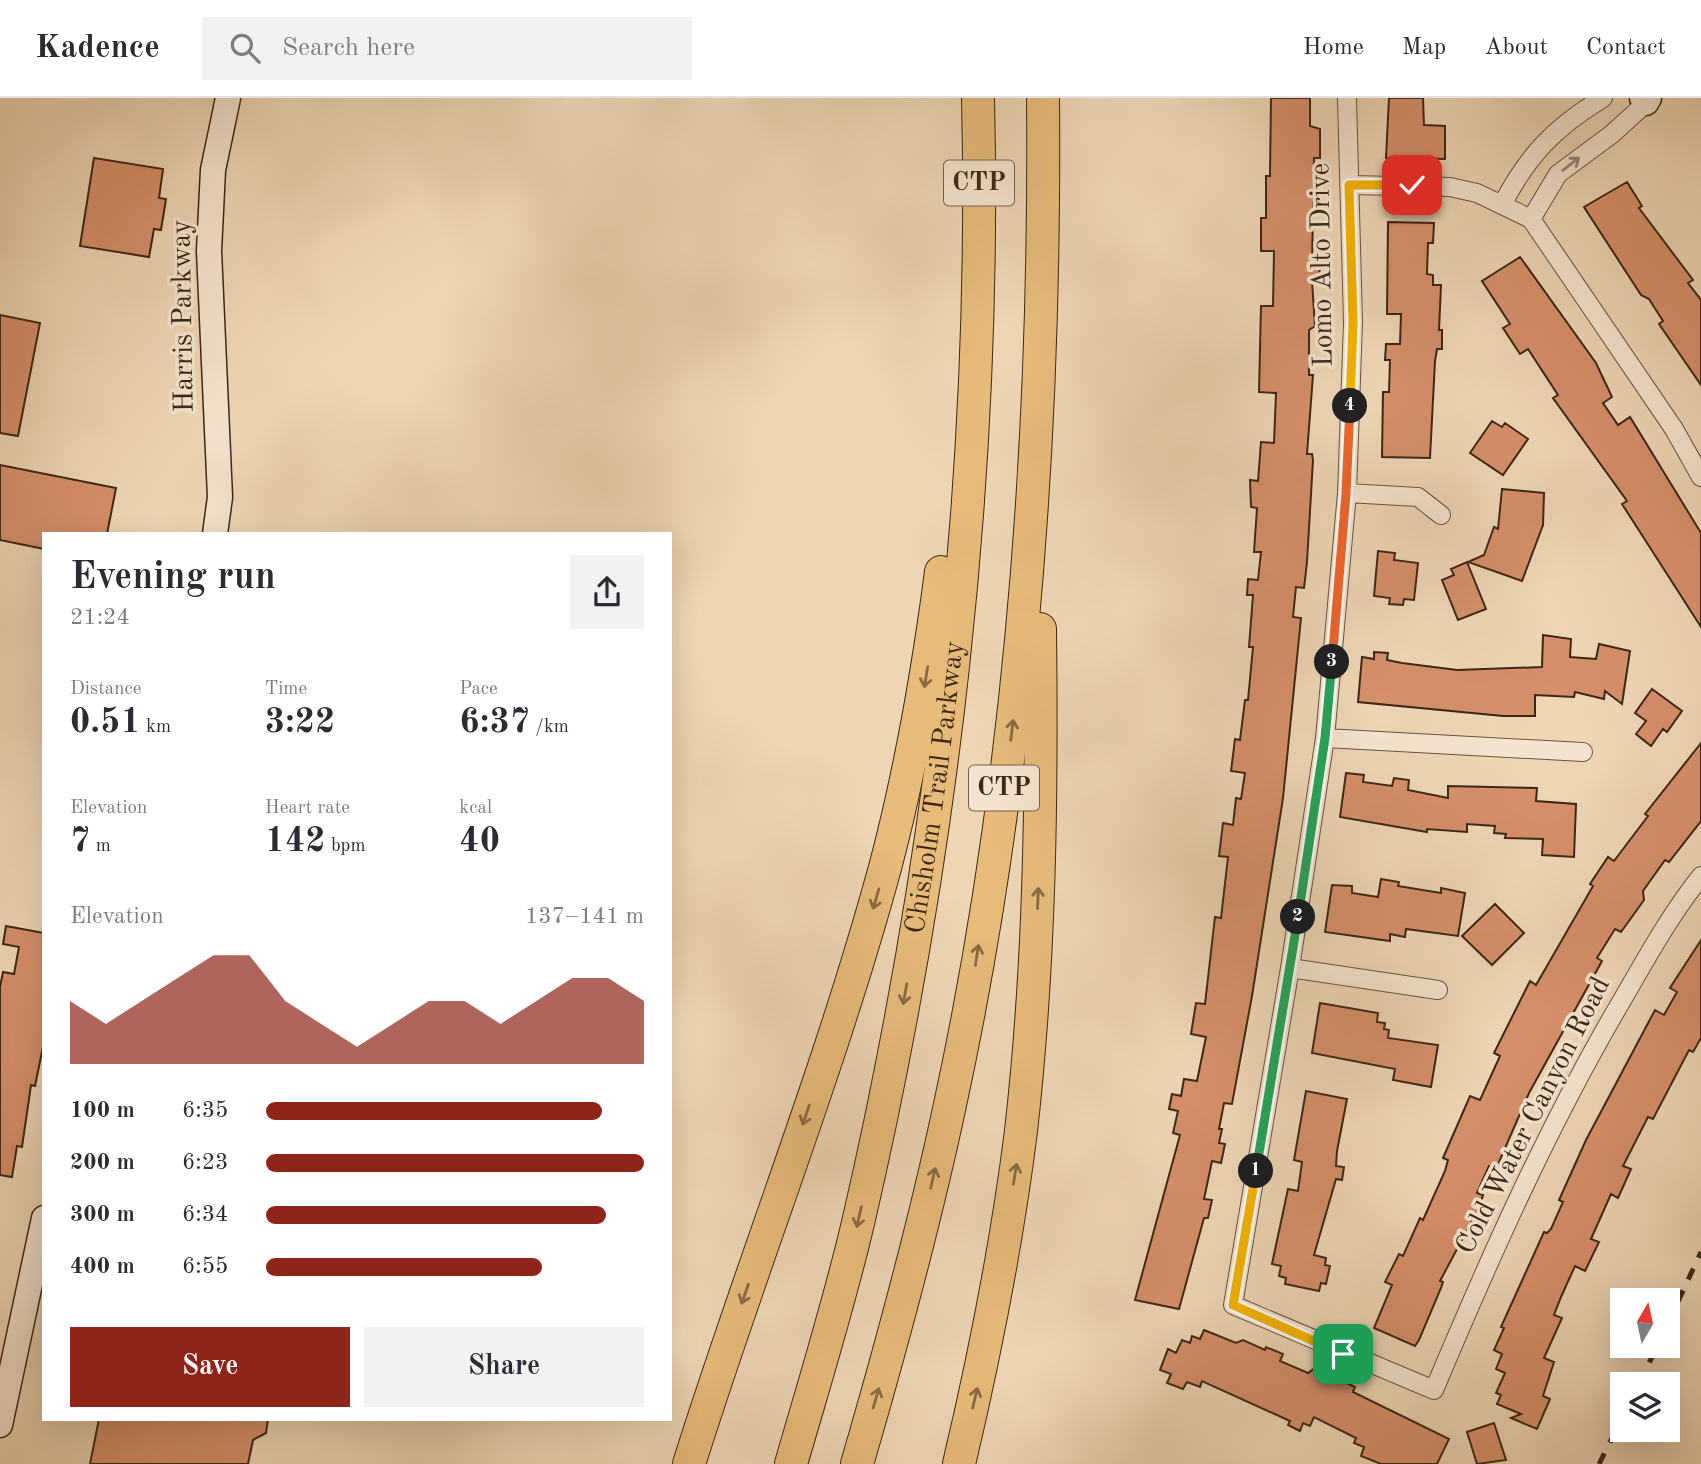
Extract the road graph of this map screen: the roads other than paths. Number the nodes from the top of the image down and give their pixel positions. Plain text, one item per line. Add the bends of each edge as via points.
1 (228, 98) edge
2 (978, 98) edge
3 (1043, 98) edge
4 (1347, 98) edge
5 (1603, 98) edge
6 (1646, 100) edge
7 (1349, 185) junction
8 (1502, 205) junction
9 (1531, 219) junction
10 (979, 269) junction
11 (1038, 433) junction
12 (1701, 477) edge
13 (1346, 494) junction
14 (1441, 515) dead end
15 (215, 532) edge
16 (1325, 738) junction
17 (1583, 752) dead end
18 (1701, 876) edge
19 (1290, 968) junction
20 (1438, 990) dead end
21 (42, 1226) edge
22 (1233, 1305) joint
23 (0, 1425) edge
24 (689, 1464) edge
25 (791, 1464) edge
26 (857, 1464) edge
27 (959, 1464) edge

1 - 15 street, Harris Parkway via 213,170 209,251 220,497
2 - 10 highway, Chisholm Trail Parkway / CTP
3 - 11 highway, CTP
4 - 7 street, Lomo Alto Drive
5 - 8 street via 1537,149
9 -> 6 street via 1558,174 1612,134
7 - 8 street via 1450,187
7 - 13 street, Lomo Alto Drive via 1353,322
8 - 9 street
9 - 12 street via 1629,360
10 -> 24 highway via 924,690 887,861 842,1011
10 -> 25 highway, Chisholm Trail Parkway / CTP via 951,687 927,861 877,1136
26 -> 11 highway, CTP via 924,1219 965,1028 1011,736
27 -> 11 highway via 991,1324 1028,1058 1042,789
13 - 14 street via 1418,497
13 - 16 street, Lomo Alto Drive
16 - 17 street
16 - 19 street, Lomo Alto Drive
18 - 22 street, Cold Water Canyon Road via 1657,940 1585,1063 1516,1200 1434,1390
19 - 20 street
19 - 22 street, Lomo Alto Drive
21 - 23 street

